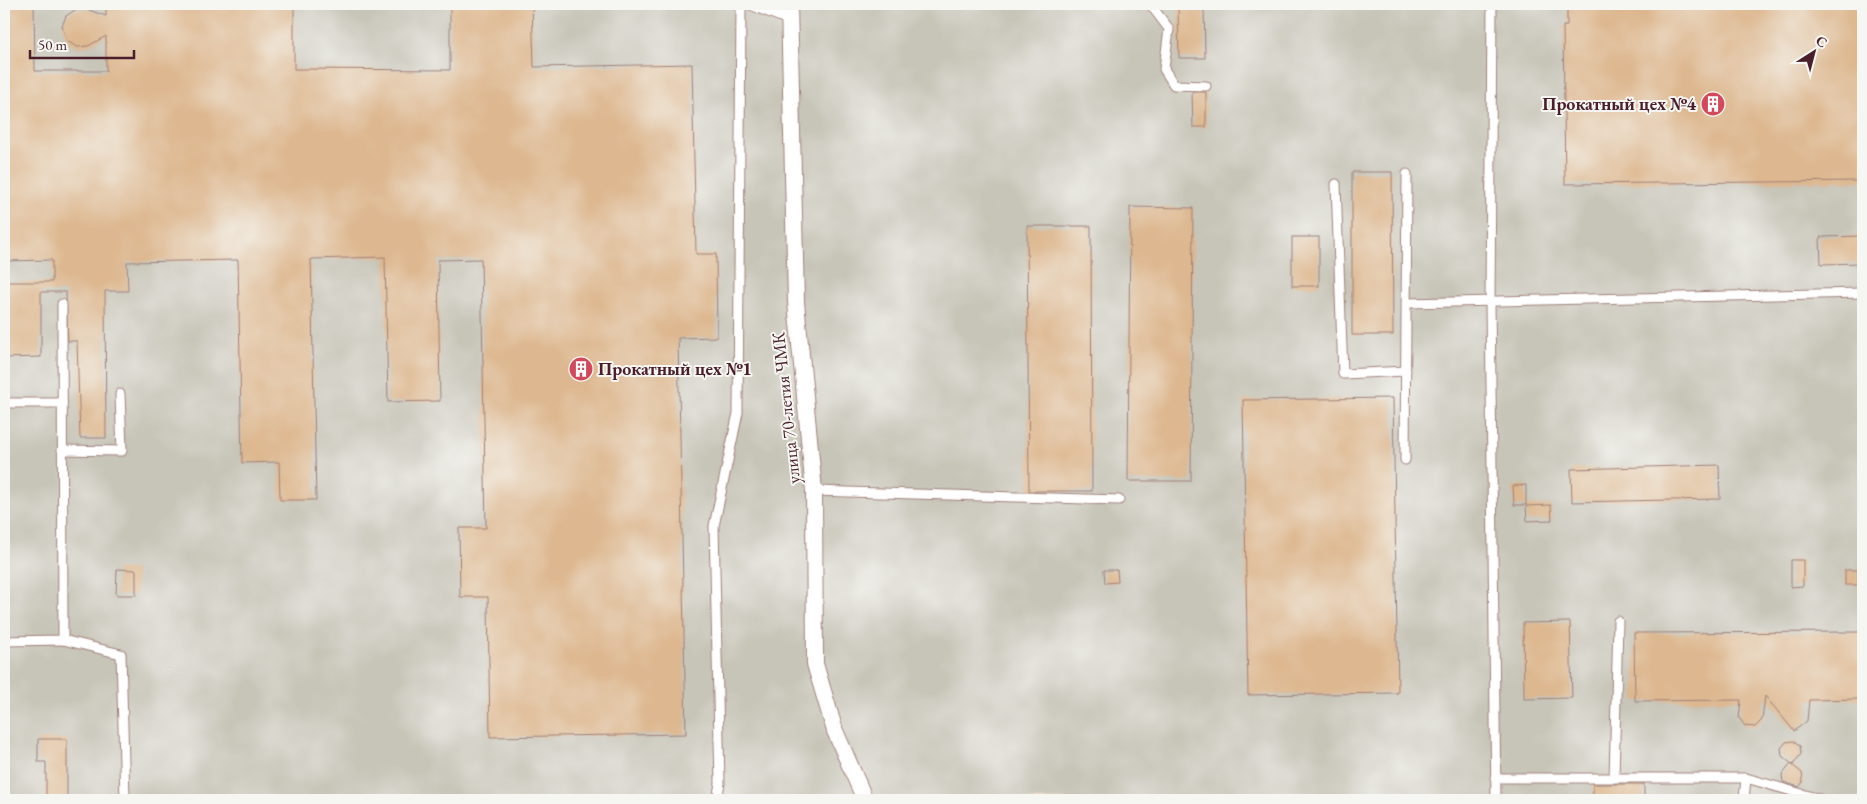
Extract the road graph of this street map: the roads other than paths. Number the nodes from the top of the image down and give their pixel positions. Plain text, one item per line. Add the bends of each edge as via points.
1 (741, 4) edge
2 (748, 4) edge
3 (1150, 4) edge
4 (1492, 4) edge
5 (789, 12) edge
6 (1206, 86) dead end
7 (1407, 174) dead end
8 (1336, 184) dead end
9 (1863, 293) edge
10 (1490, 302) junction
11 (1407, 303) junction
12 (62, 304) dead end
13 (1406, 371) junction
14 (120, 394) dead end
15 (4, 403) edge
16 (62, 403) junction
17 (62, 450) junction
18 (1405, 460) dead end
19 (814, 491) junction
20 (1120, 500) dead end
21 (1618, 620) dead end
22 (4, 640) edge
23 (63, 640) junction
24 (1496, 778) junction
25 (1614, 778) junction
26 (1746, 778) junction
27 (125, 800) edge
28 (717, 800) edge
29 (865, 800) edge
30 (1496, 800) edge
31 (1744, 800) edge
32 (1823, 800) edge

1 - 28 lane via 738,413 714,526 720,782
2 - 5 lane
3 - 6 lane via 1169,29 1164,69 1174,85
4 - 10 lane
5 - 19 street, улица 70-летия ЧМК via 796,302
7 - 11 lane
8 - 13 lane via 1343,374
9 - 10 lane
10 - 11 lane
10 - 24 lane
11 - 13 lane
12 - 16 lane
13 - 18 lane
14 - 17 lane via 122,451
15 - 16 lane
16 - 17 lane
17 - 23 lane
19 - 20 lane
19 - 29 street, улица 70-летия ЧМК via 815,664 835,731
21 - 25 lane
22 - 23 lane
23 - 27 lane via 122,654
24 - 25 lane
24 - 30 lane
25 - 26 lane
26 - 31 lane
26 - 32 lane

